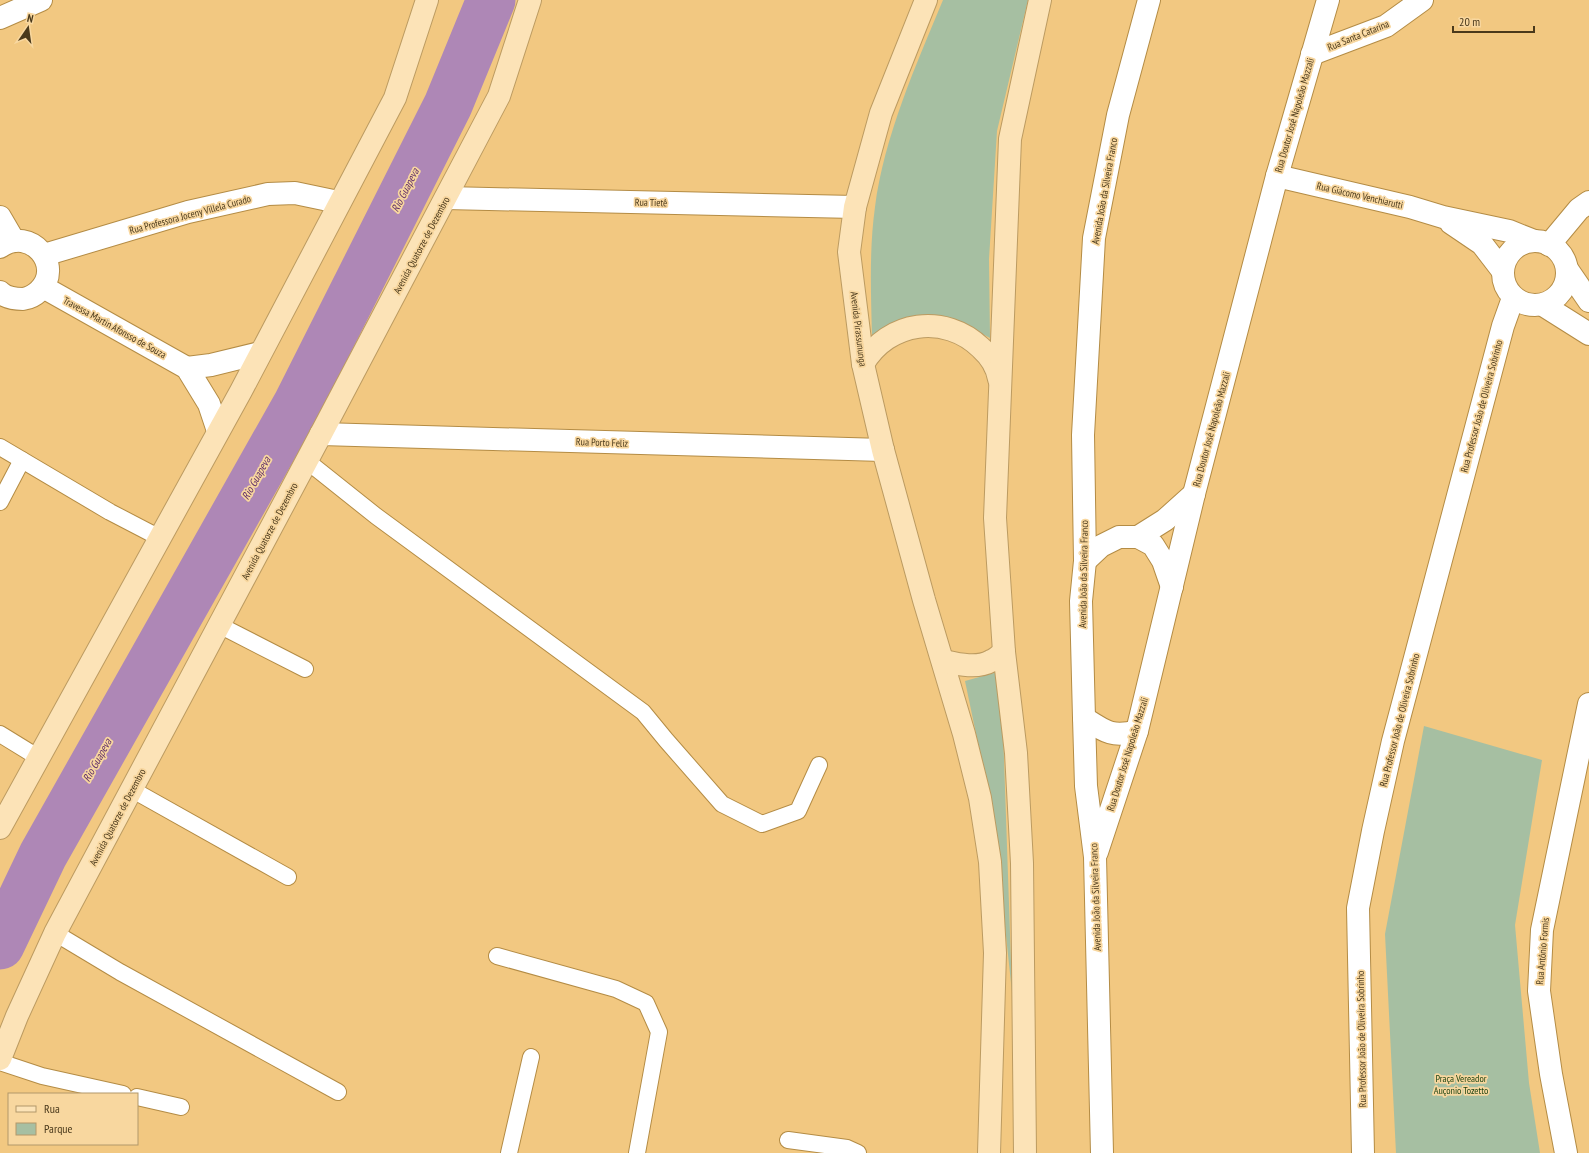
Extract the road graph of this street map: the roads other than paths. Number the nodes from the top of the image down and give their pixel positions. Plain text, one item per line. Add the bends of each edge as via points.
1 (41, 0) edge
2 (428, 0) edge
3 (530, 0) edge
4 (926, 0) edge
5 (1040, 0) edge
6 (1149, 0) edge
7 (1328, 0) edge
8 (1422, 0) edge
9 (0, 18) edge
10 (1312, 54) junction
11 (1277, 176) junction
12 (446, 198) junction
13 (338, 202) junction
14 (1589, 202) edge
15 (855, 207) junction
16 (1443, 217) junction
17 (0, 218) edge
18 (1542, 243) junction
19 (7, 244) edge
20 (44, 255) junction
21 (1567, 269) junction
22 (1502, 270) junction
23 (43, 287) junction
24 (0, 292) edge
25 (1514, 298) junction
26 (1589, 301) edge
27 (1543, 305) junction
28 (1589, 334) edge
29 (260, 353) junction
30 (863, 364) junction
31 (187, 368) junction
32 (1000, 390) junction
33 (218, 431) junction
34 (321, 434) junction
35 (0, 447) edge
36 (883, 450) junction
37 (22, 460) junction
38 (306, 461) junction
39 (1194, 494) junction
40 (0, 502) edge
41 (1138, 537) junction
42 (160, 538) junction
43 (1085, 561) junction
44 (1172, 587) junction
45 (218, 625) junction
46 (1004, 652) junction
47 (943, 661) junction
48 (306, 669) dead end
49 (1589, 704) edge
50 (1084, 718) junction
51 (1137, 731) junction
52 (0, 734) edge
53 (39, 758) junction
54 (819, 766) dead end
55 (131, 789) junction
56 (0, 828) edge
57 (1095, 857) junction
58 (288, 877) dead end
59 (55, 933) junction
60 (497, 956) dead end
61 (531, 1057) dead end
62 (0, 1059) edge
63 (0, 1062) edge
64 (338, 1092) dead end
65 (118, 1093) edge
66 (138, 1097) edge
67 (181, 1107) dead end
68 (788, 1140) dead end
69 (509, 1153) edge
70 (637, 1153) edge
71 (858, 1153) edge
72 (989, 1153) edge
73 (1025, 1153) edge
74 (1102, 1153) edge
75 (1363, 1153) edge
76 (1566, 1153) edge

1 - 9 street
2 - 13 main road via 395,98
3 - 12 main road, Avenida Quatorze de Dezembro via 499,96
4 - 15 main road, Avenida Pirassununga via 881,113
5 - 32 main road via 1010,139
6 - 43 street, Avenida João da Silveira Franco via 1118,115 1094,238 1083,435
7 - 10 street, Rua Doutor José Napoleão Mazzali
8 - 10 street, Rua Santa Catarina via 1386,26
10 - 11 street, Rua Doutor José Napoleão Mazzali
11 - 16 street, Rua Giácomo Venchiarutti
11 - 39 street, Rua Doutor José Napoleão Mazzali
12 - 15 street, Rua Tietê
12 - 34 main road, Avenida Quatorze de Dezembro
13 - 20 street, Rua Professora Joceny Villela Curado via 295,193 268,194 188,212
13 - 29 main road
14 - 18 street via 1579,208
15 - 30 main road, Avenida Pirassununga via 849,252
16 - 18 street, Rua Giácomo Venchiarutti via 1509,231
16 - 22 street, Rua Giácomo Venchiarutti via 1482,244
17 - 19 street
18 - 21 street via 1561,254
18 - 22 street via 1519,245 1508,255
19 - 20 street via 26,242 36,246
20 - 23 street via 48,265
21 - 26 street
21 - 27 street via 1565,284 1557,297
22 - 25 street via 1504,286
23 - 24 street via 25,299 14,299
23 - 31 street, Travessa Martin Afonsso de Souza
25 - 27 street via 1528,305
25 - 75 street, Rua Professor João de Oliveira Sobrinho via 1501,333 1393,741 1358,908
27 - 28 street
29 - 31 street
29 - 33 main road
30 - 32 main road via 878,344 898,332 921,326 944,328 966,336 984,351 998,370
30 - 36 main road, Avenida Pirassununga
31 - 33 street, Travessa Martin Afonsso de Souza via 209,404
32 - 46 main road via 994,518
33 - 42 main road
34 - 36 street, Rua Porto Feliz
34 - 38 main road, Avenida Quatorze de Dezembro
35 - 37 lane
36 - 47 main road, Avenida Pirassununga
37 - 40 lane
37 - 42 lane
38 - 45 main road, Avenida Quatorze de Dezembro
38 - 54 lane via 376,516 643,712 722,804 762,824 798,811
39 - 41 street via 1165,520
39 - 44 street, Rua Doutor José Napoleão Mazzali
41 - 43 street via 1119,537 1102,546
41 - 44 street via 1153,545 1164,560
42 - 53 main road
43 - 50 street, Avenida João da Silveira Franco via 1081,601
44 - 51 street, Rua Doutor José Napoleão Mazzali
45 - 48 lane
45 - 55 main road, Avenida Quatorze de Dezembro
46 - 47 main road via 990,662 977,665
46 - 73 main road via 1016,753 1022,863
47 - 72 main road, Avenida Pirassununga via 980,798 990,862 995,953
49 - 76 street, Rua Antônio Formis via 1542,930 1539,991
50 - 51 street via 1102,730 1122,735
50 - 57 street, Avenida João da Silveira Franco via 1086,786
51 - 57 street, Rua Doutor José Napoleão Mazzali
52 - 53 lane
53 - 56 main road
55 - 58 lane
55 - 59 main road, Avenida Quatorze de Dezembro
57 - 74 street, Avenida João da Silveira Franco
59 - 62 main road, Avenida Quatorze de Dezembro
59 - 64 lane via 120,972
60 - 70 lane via 616,989 646,1003 659,1032
61 - 69 lane
63 - 65 lane via 42,1076
66 - 67 lane
68 - 71 lane via 847,1148

